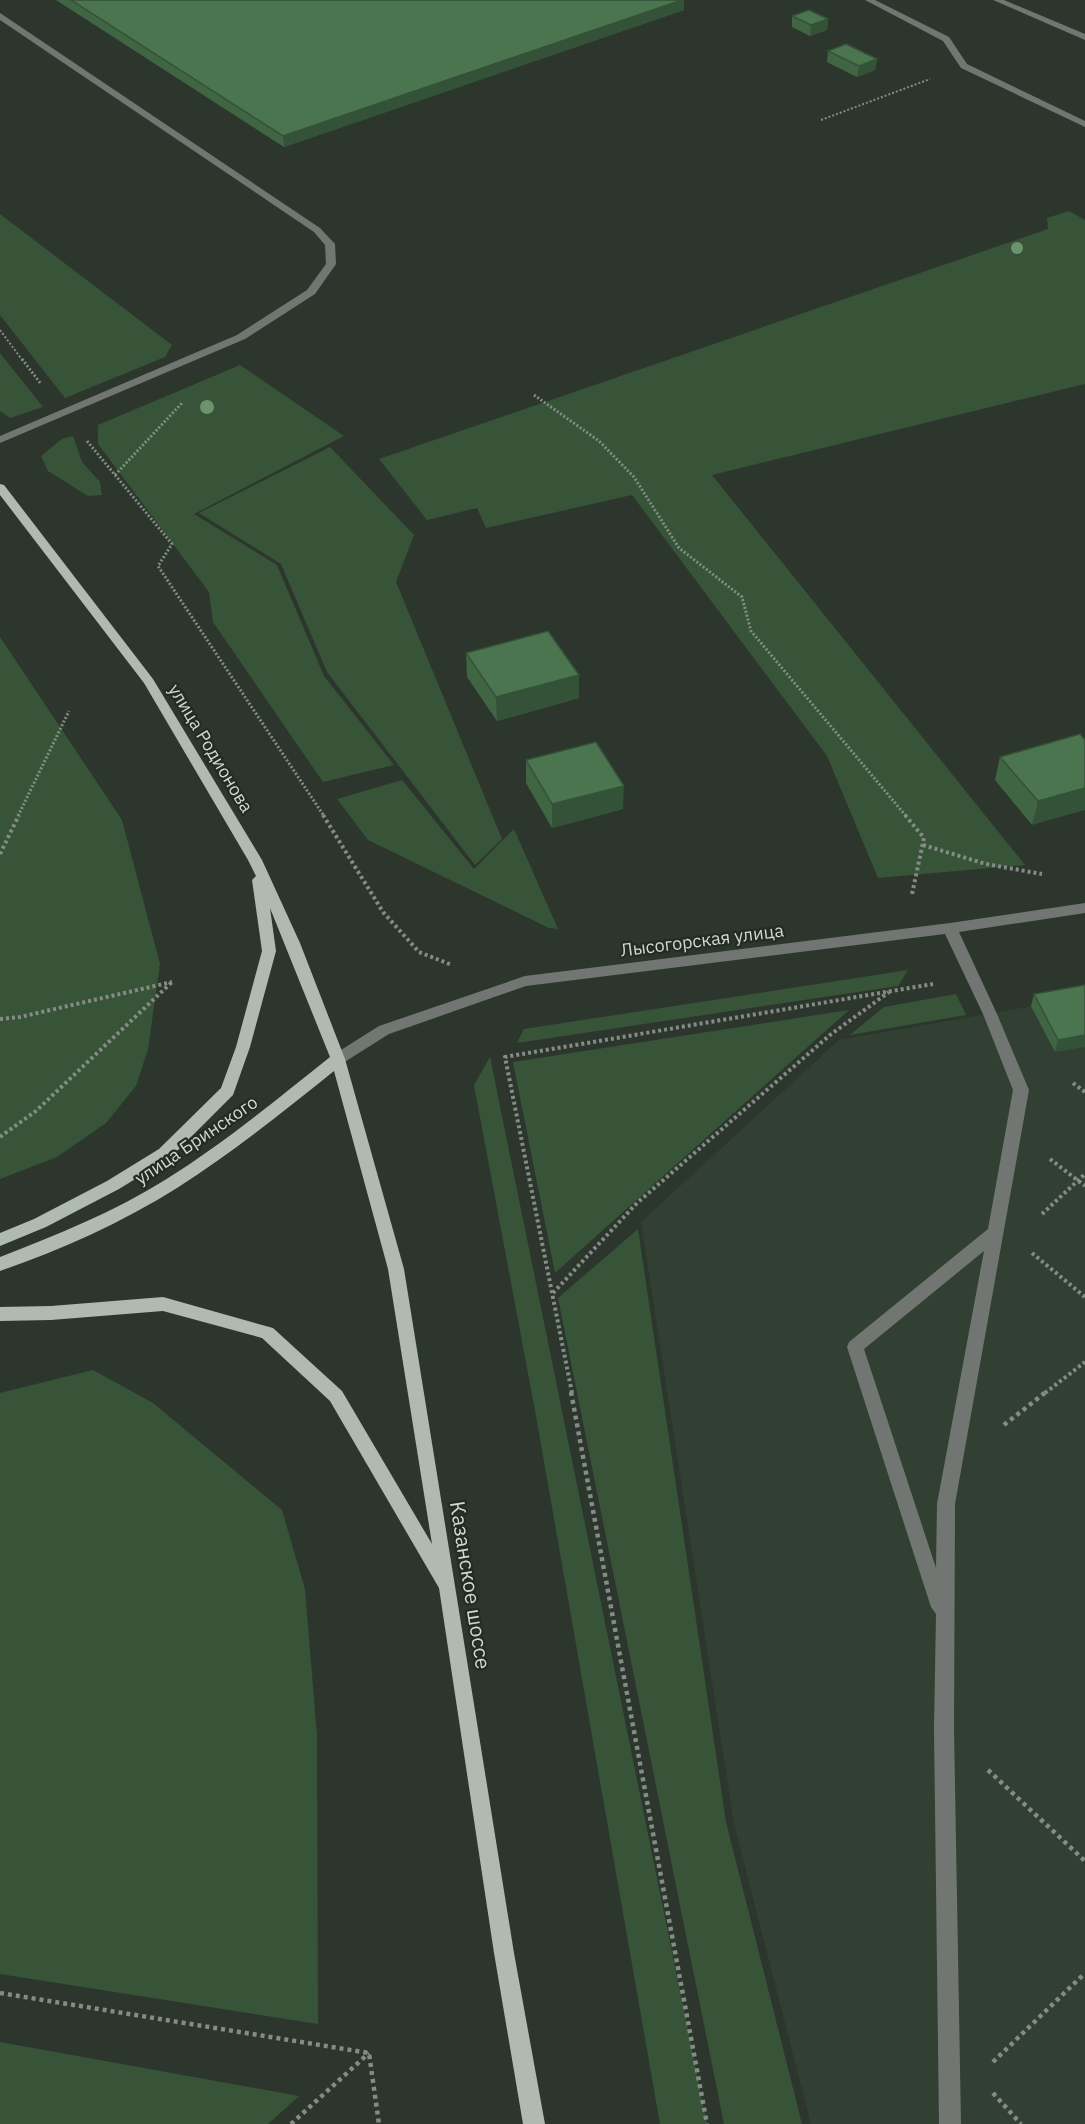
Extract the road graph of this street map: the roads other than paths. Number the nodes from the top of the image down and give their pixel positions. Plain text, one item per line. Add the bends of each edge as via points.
1 (868, 0) edge
2 (997, 0) edge
3 (0, 16) edge
4 (1085, 37) edge
5 (1085, 123) edge
6 (0, 440) edge
7 (0, 487) edge
8 (255, 860) junction
9 (1085, 908) edge
10 (951, 928) junction
11 (338, 1059) junction
12 (994, 1233) junction
13 (0, 1240) edge
14 (0, 1264) edge
15 (0, 1314) edge
16 (448, 1590) junction
17 (943, 1618) junction
18 (534, 2124) edge
19 (950, 2124) edge

1 - 5 street via 946,39 964,66
2 - 4 street
3 - 6 street via 317,230 330,244 331,264 311,292 241,337
7 - 8 main road, улица Родионова via 149,682
8 - 11 main road, улица Родионова
8 - 13 main road via 269,951 228,1091 165,1153 113,1185
9 - 10 street, Лысогорская улица
10 - 11 street, Лысогорская улица via 525,981 384,1030
10 - 12 street via 1021,1090
11 - 14 main road, улица Бринского via 244,1135 169,1186 79,1233
11 - 16 main road, Казанское шоссе via 396,1269
12 - 17 street via 946,1504
12 - 17 street via 855,1347
15 - 16 main road via 163,1304 267,1333 336,1396
16 - 18 main road, Казанское шоссе
17 - 19 street

